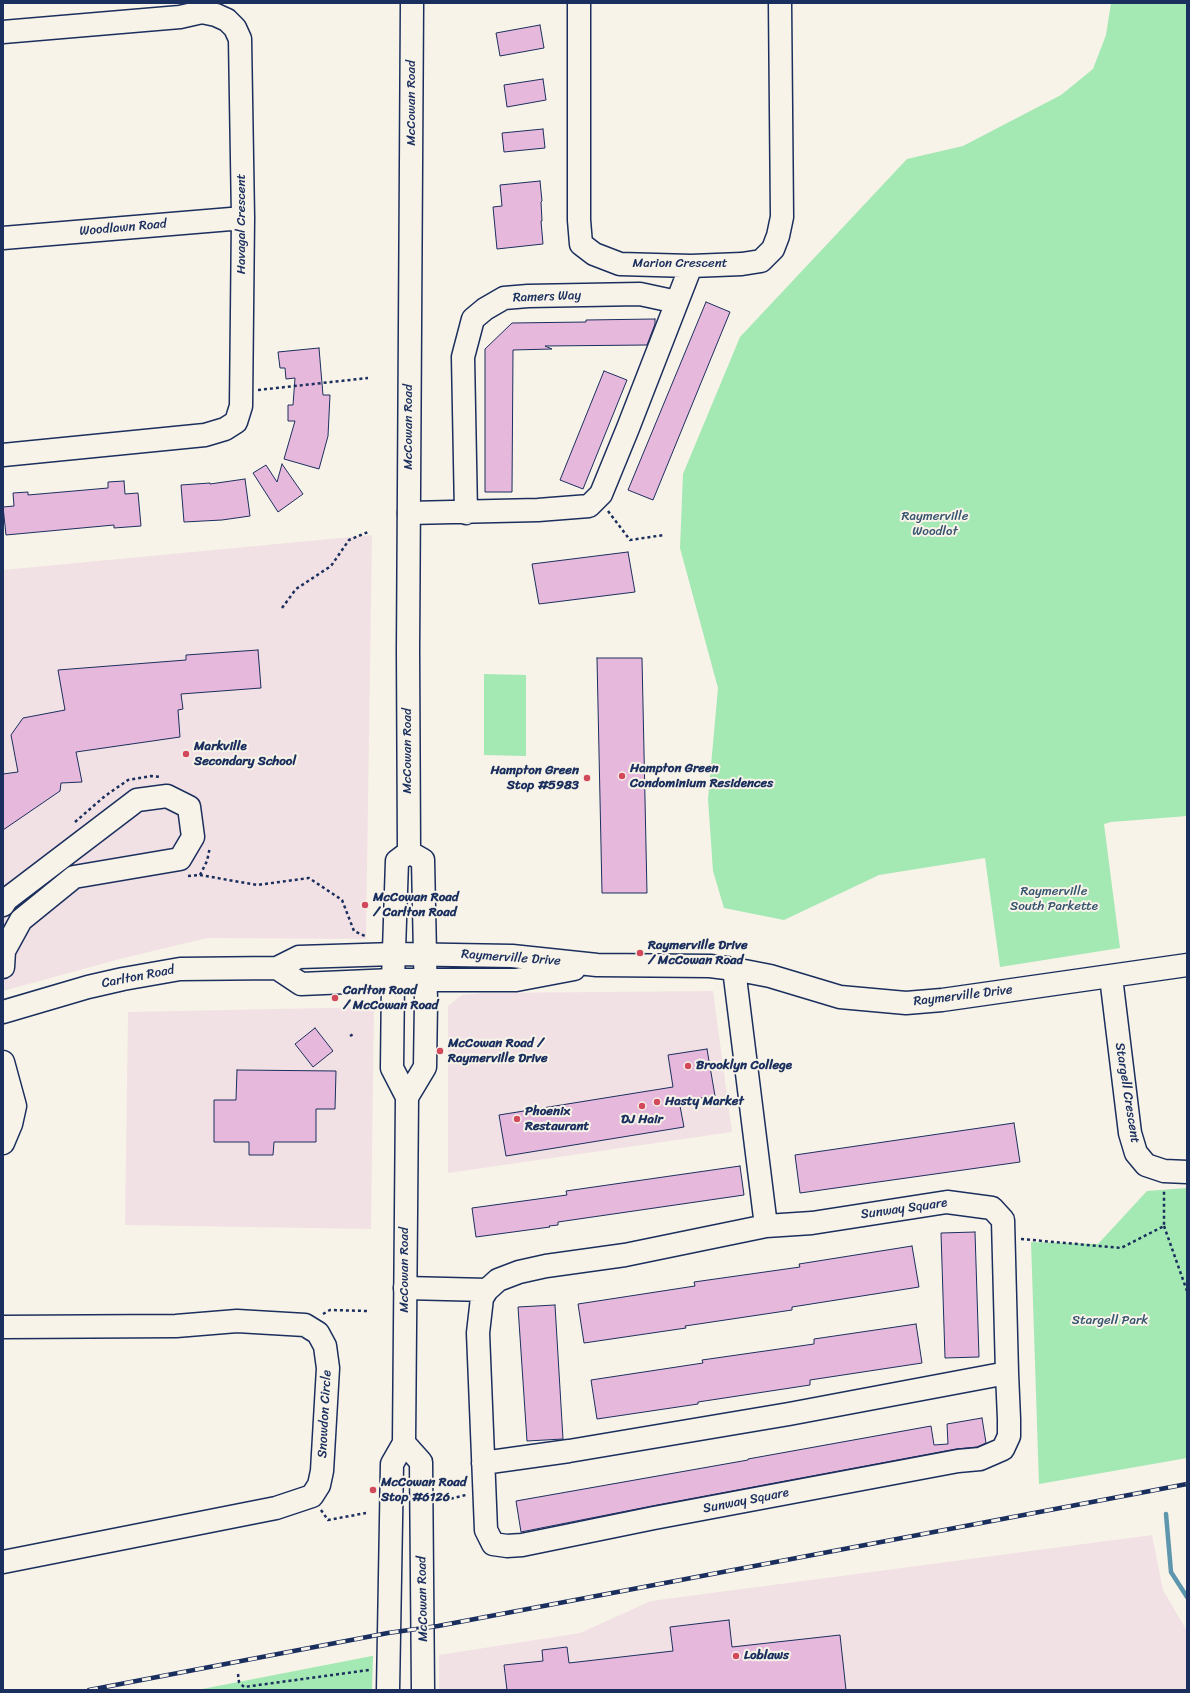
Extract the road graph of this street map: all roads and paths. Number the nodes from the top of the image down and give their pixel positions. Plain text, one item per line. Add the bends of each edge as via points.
1 (412, 3) edge
2 (579, 3) edge
3 (780, 3) edge
4 (3, 32) edge
5 (243, 218) junction
6 (3, 238) edge
7 (691, 266) junction
8 (677, 302) junction
9 (368, 378) dead end
10 (242, 392) junction
11 (3, 455) edge
12 (595, 500) junction
13 (409, 513) junction
14 (466, 513) junction
15 (368, 532) dead end
16 (664, 535) dead end
17 (282, 608) dead end
18 (409, 852) junction
19 (184, 877) dead end
20 (3, 905) edge
21 (369, 938) dead end
22 (394, 954) junction
23 (425, 954) junction
24 (596, 965) junction
25 (1187, 966) edge
26 (3, 967) edge
27 (277, 968) junction
28 (734, 969) junction
29 (1111, 977) junction
30 (426, 979) junction
31 (393, 980) junction
32 (3, 1012) edge
33 (355, 1033) dead end
34 (350, 1036) dead end
35 (3, 1062) edge
36 (407, 1097) junction
37 (3, 1143) edge
38 (1164, 1171) junction
39 (1187, 1172) edge
40 (766, 1226) junction
41 (1164, 1226) junction
42 (1005, 1237) junction
43 (405, 1288) junction
44 (486, 1290) junction
45 (1187, 1291) edge
46 (367, 1311) dead end
47 (305, 1325) junction
48 (3, 1327) edge
49 (1006, 1373) junction
50 (404, 1443) junction
51 (483, 1463) junction
52 (312, 1496) junction
53 (366, 1513) dead end
54 (3, 1562) edge
55 (369, 1670) dead end
56 (238, 1674) dead end
57 (388, 1690) edge
58 (424, 1690) edge

1 - 13 street, McCowan Road
2 - 7 street, Marion Crescent via 581,244 594,254 620,264
3 - 7 street, Marion Crescent via 782,217 778,236 773,249 762,261
4 - 5 street, Havagal Crescent via 180,17 202,12 227,20 235,28 240,39
5 - 6 street, Woodlawn Road
5 - 10 street, Havagal Crescent
7 - 8 street
8 - 12 street via 601,494
8 - 14 street, Ramers Way via 640,294 504,298 473,319 464,357
9 - 10 path
10 - 11 street, Havagal Crescent via 236,422 225,429 205,435
12 - 14 street via 589,506
12 - 16 path via 606,509 630,540
13 - 14 street
13 - 18 street, McCowan Road
15 - 17 path via 349,540 331,566 296,589
18 - 22 street, McCowan Road via 397,860
18 - 23 street via 423,860
19 - 21 path via 200,875 257,885 309,878 342,900 354,931
20 - 26 street via 7,899 137,800 167,796 189,807 193,837 180,859 74,877 21,920 4,951
22 - 23 street, Carlton Road
22 - 27 street, Carlton Road via 299,956
22 - 31 street, McCowan Road
23 - 24 street, Raymerville Drive via 512,956
23 - 30 street
24 - 28 street, Raymerville Drive via 680,965
24 - 30 street, Raymerville Drive via 516,980
25 - 29 street, Raymerville Drive
27 - 31 street via 301,984
27 - 32 street, Carlton Road via 180,969 88,987
28 - 29 street, Raymerville Drive via 770,976 840,997 906,1003
28 - 40 street
29 - 38 street, Stargell Crescent via 1130,1133 1136,1153 1146,1165
30 - 31 street, Raymerville Drive
30 - 36 street via 426,1068
31 - 36 street, McCowan Road via 392,1068
33 - 34 path
35 - 37 street via 15,1106
36 - 43 street, McCowan Road
38 - 39 street, Stargell Crescent
38 - 41 path
40 - 42 street, Sunway Square via 812,1223 948,1202 992,1208 1003,1220
40 - 44 street, Sunway Square via 625,1255 519,1272 498,1280
41 - 42 path via 1121,1248
41 - 45 path
42 - 49 street, Sunway Square
43 - 44 street
43 - 50 street, McCowan Road
44 - 51 street, Sunway Square via 482,1298 478,1333
46 - 47 path via 330,1310
47 - 48 street via 237,1321 176,1326
47 - 52 street, Snowdon Circle via 318,1333 325,1346 328,1368 322,1472 319,1485
49 - 51 street via 569,1452
49 - 51 street, Sunway Square via 1008,1436 1004,1449 980,1459 522,1544 494,1544 486,1530
50 - 57 street, McCowan Road via 392,1464
50 - 58 street, McCowan Road via 421,1462
52 - 53 path via 328,1520
52 - 54 street via 276,1508
55 - 56 path via 244,1687 239,1682

